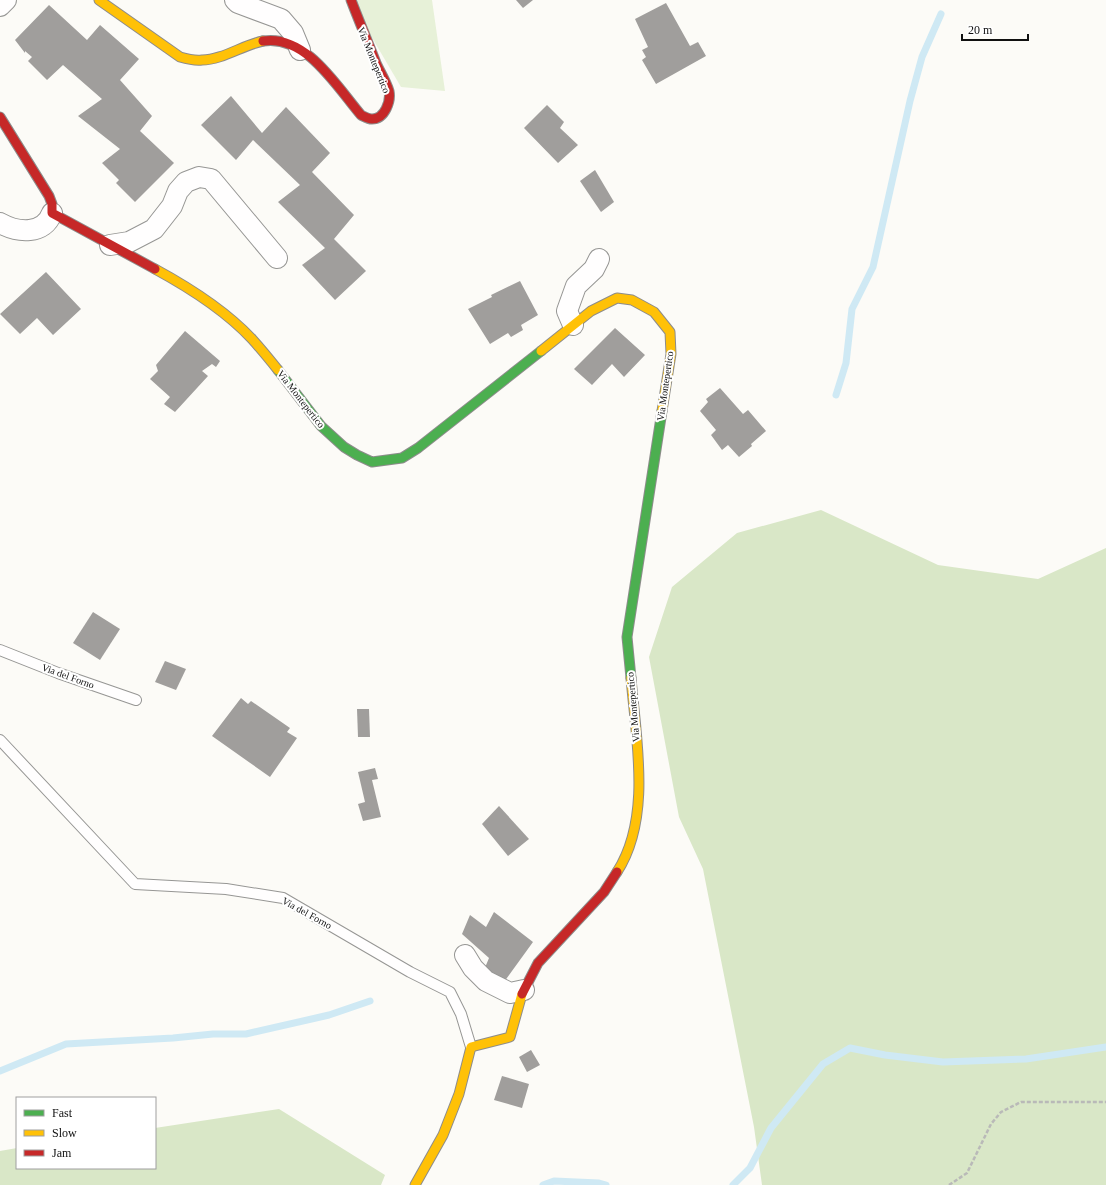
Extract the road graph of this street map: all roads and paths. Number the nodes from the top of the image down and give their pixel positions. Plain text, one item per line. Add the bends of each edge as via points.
1 (6, 0) edge
2 (98, 0) edge
3 (235, 0) edge
4 (351, 0) edge
5 (0, 6) edge
6 (300, 50) junction
7 (0, 117) edge
8 (52, 213) junction
9 (0, 223) edge
10 (110, 245) junction
11 (277, 258) dead end
12 (599, 259) dead end
13 (573, 325) junction
14 (0, 650) edge
15 (136, 700) dead end
16 (0, 740) edge
17 (465, 955) dead end
18 (524, 990) junction
19 (471, 1047) junction
20 (1106, 1102) edge
21 (415, 1185) edge
22 (949, 1185) edge

1 - 5 street
2 - 6 street, Via Montepertico via 180,57 191,60 201,62 254,43 270,40 294,45
3 - 6 street via 281,19 293,33
4 - 6 street, Via Montepertico via 389,92 388,107 380,117 374,120 361,115 315,61
7 - 8 street via 49,196
8 - 9 street via 45,224 33,230 23,230
8 - 10 street, Via Montepertico
10 - 11 street via 129,242 154,228 172,206 178,191 186,182 199,177 211,179
10 - 13 street, Via Montepertico via 186,286 221,311 252,339 286,379 320,426 344,447 372,462 402,458 418,448
12 - 13 street via 594,269 576,286 567,310
13 - 18 street, Via Montepertico via 591,311 616,298 632,300 654,312 670,332 671,354 627,637 640,780 631,844 621,866 604,892 538,963
14 - 15 lane, Via del Forno
16 - 19 lane, Via del Forno via 135,884 226,889 283,898 410,972 450,992 461,1014
17 - 18 street via 486,981 510,993
18 - 19 street, Via Montepertico via 510,1037
19 - 21 street via 459,1094 443,1136
20 - 22 path via 1021,1102 1001,1112 991,1124 967,1173

